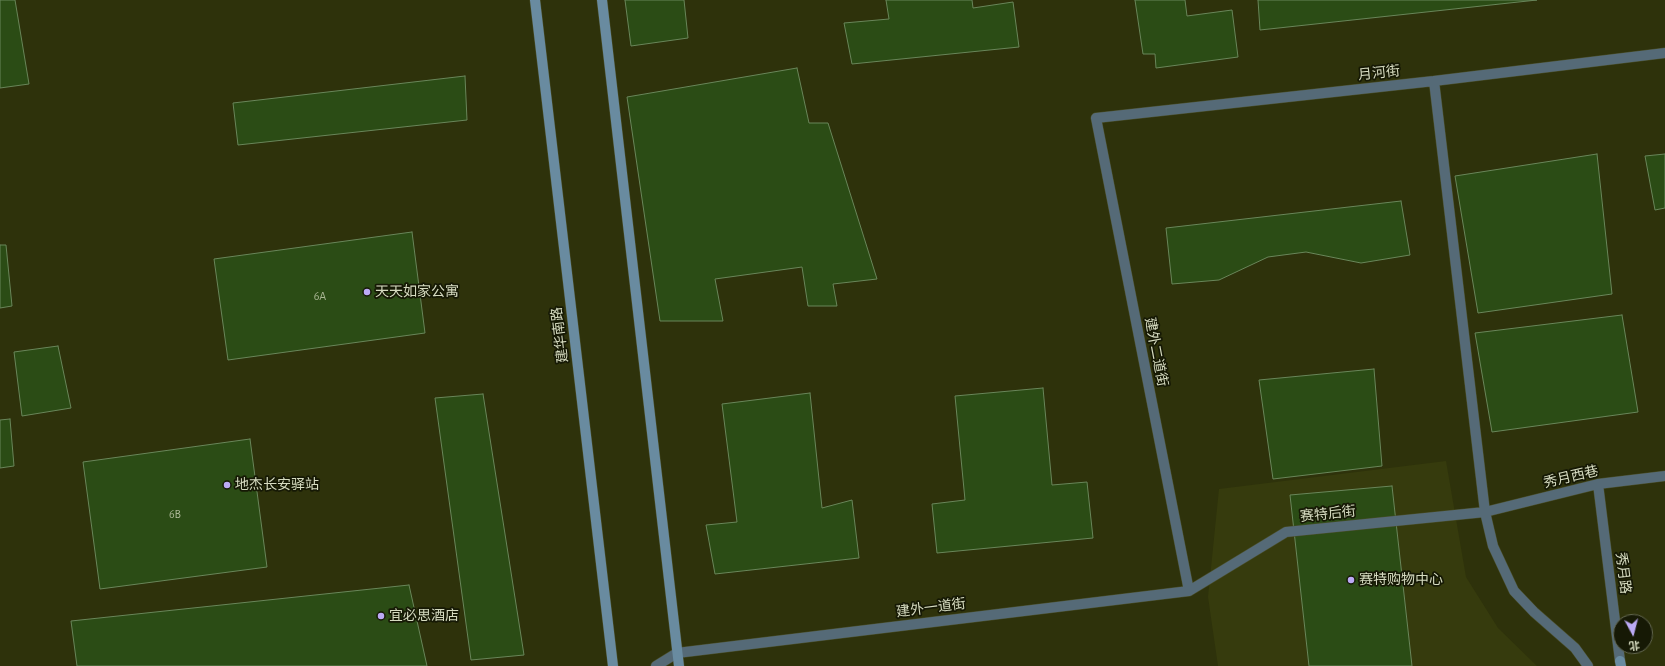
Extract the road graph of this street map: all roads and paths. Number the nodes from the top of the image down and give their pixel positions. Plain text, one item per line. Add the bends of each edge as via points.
1 (535, 0) edge
2 (602, 0) edge
3 (1665, 53) edge
4 (1434, 81) junction
5 (1096, 118) joint
6 (1665, 476) edge
7 (1598, 484) junction
8 (1485, 512) junction
9 (1189, 591) junction
10 (677, 653) junction
11 (1620, 664) edge
12 (613, 666) edge
13 (656, 666) edge
14 (678, 666) edge
15 (1588, 666) edge

1 - 12 street, 建华南路
2 - 10 street
3 - 4 street, 月河街
4 - 5 street, 月河街
4 - 8 street
5 - 9 street, 建外二道街
6 - 7 street, 秀月西巷
7 - 8 street, 秀月西巷
7 - 11 street, 秀月路
8 - 9 street, 赛特后街 via 1286,532
8 - 15 street via 1493,546 1514,591 1575,648
9 - 10 street, 建外一道街
10 - 13 street
10 - 14 street

